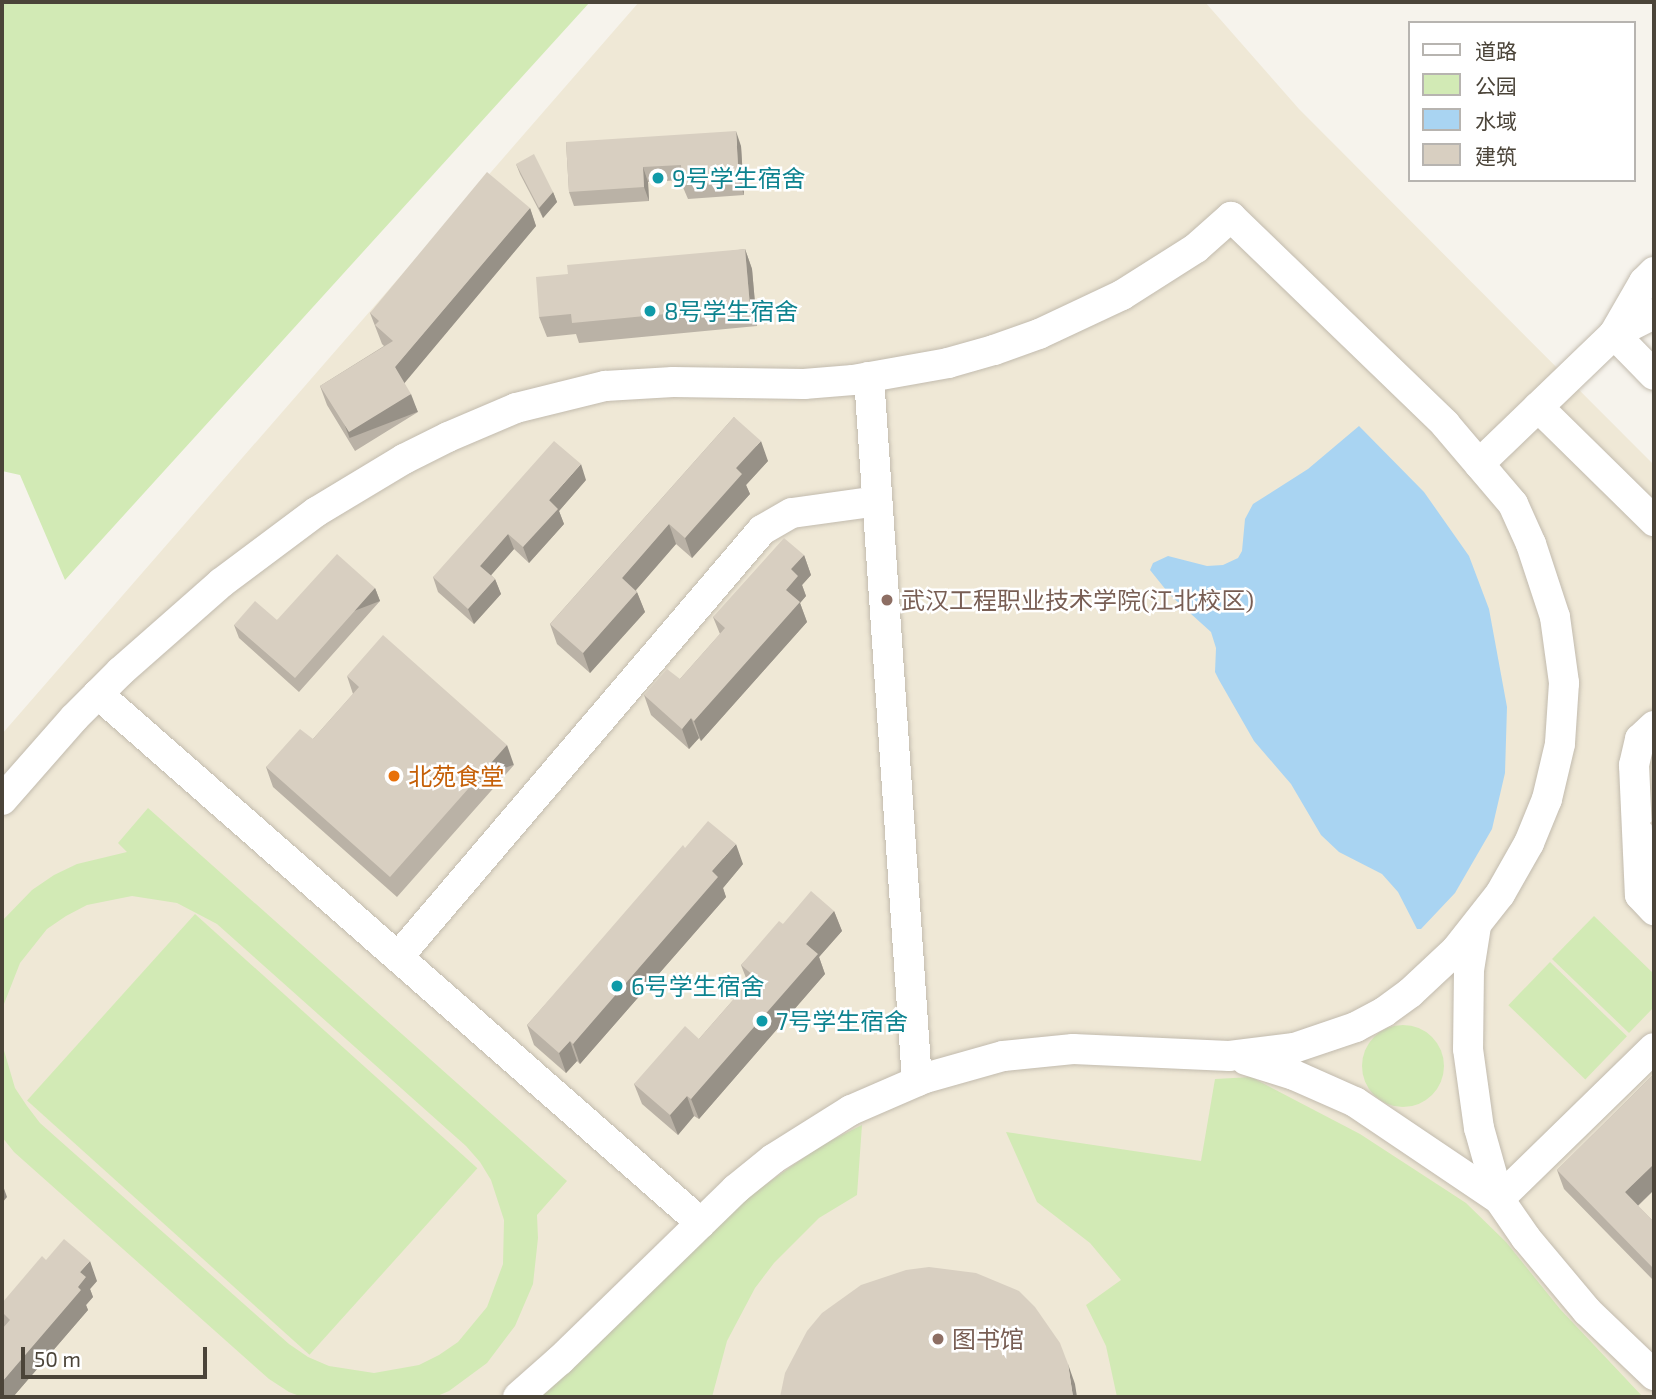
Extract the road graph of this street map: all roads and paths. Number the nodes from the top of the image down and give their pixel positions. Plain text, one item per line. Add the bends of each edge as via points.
1 (1654, 272) edge
2 (1654, 314) edge
3 (1614, 334) junction
4 (1654, 375) edge
5 (869, 377) junction
6 (1538, 407) junction
7 (1479, 464) junction
8 (877, 501) junction
9 (1654, 521) edge
10 (99, 694) junction
11 (1654, 726) edge
12 (2, 800) edge
13 (1654, 910) edge
14 (1476, 926) junction
15 (398, 957) junction
16 (1654, 1048) edge
17 (1229, 1056) junction
18 (917, 1081) junction
19 (1499, 1199) junction
20 (701, 1223) junction
21 (1654, 1375) edge
22 (518, 1397) edge

1 - 3 street
2 - 3 street
3 - 4 street
3 - 6 street
5 - 7 street via 948,363 1049,329 1160,273 1231,217 1446,424
5 - 8 street
5 - 10 street via 768,385 639,383 572,392 516,408 404,459 316,512 180,618
6 - 7 street
6 - 9 street
7 - 14 street via 1513,504 1531,544 1555,617 1564,683 1560,744 1547,799 1529,843
8 - 15 street via 792,513 762,530
8 - 18 street
10 - 12 street
10 - 15 street
11 - 13 street via 1640,739 1634,765 1640,895
14 - 17 street via 1410,993 1356,1027 1294,1048
14 - 19 street via 1469,970 1468,1049 1479,1128
15 - 20 street
16 - 19 street
17 - 18 street via 1073,1049 1003,1056
17 - 19 street via 1294,1075 1354,1102
18 - 20 street via 811,1133 736,1189
19 - 21 street via 1587,1311
20 - 22 street

